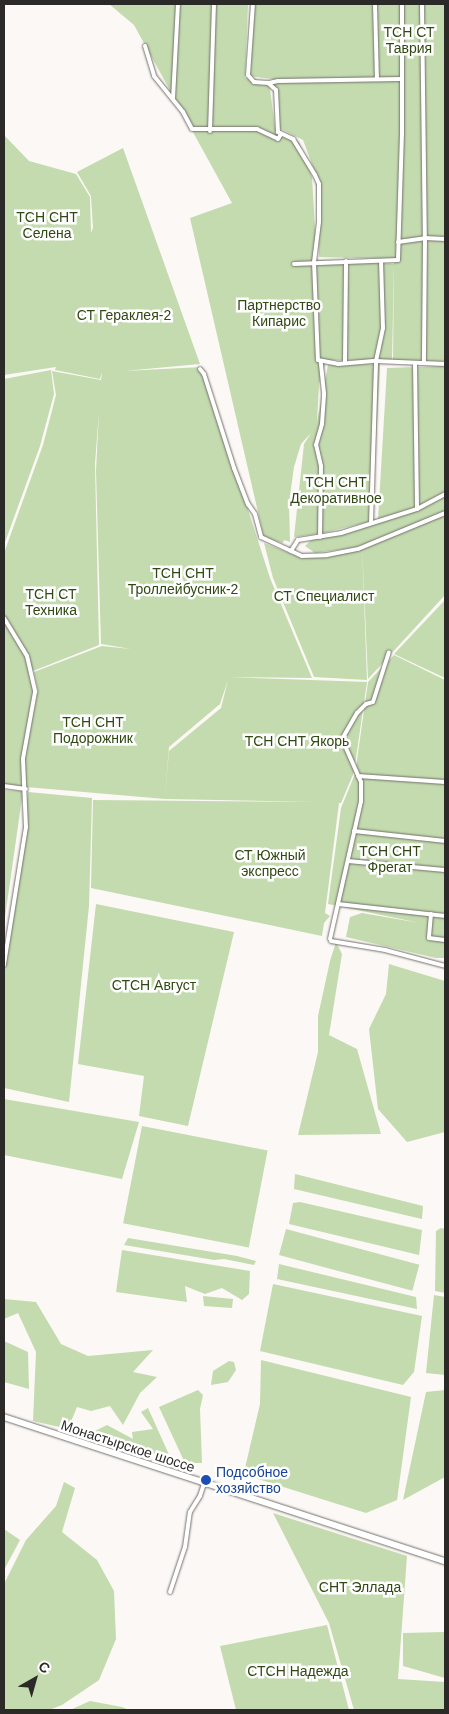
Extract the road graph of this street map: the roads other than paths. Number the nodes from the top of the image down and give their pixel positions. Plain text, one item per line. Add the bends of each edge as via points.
1 (178, 4) edge
2 (214, 4) edge
3 (253, 4) edge
4 (375, 4) edge
5 (402, 4) edge
6 (422, 4) edge
7 (145, 46) dead end
8 (377, 78) junction
9 (401, 79) junction
10 (268, 83) junction
11 (173, 99) junction
12 (210, 130) junction
13 (278, 132) junction
14 (425, 238) junction
15 (445, 239) edge
16 (398, 242) junction
17 (346, 261) junction
18 (381, 261) junction
19 (314, 262) junction
20 (294, 264) dead end
21 (376, 361) junction
22 (321, 362) junction
23 (345, 362) junction
24 (415, 363) junction
25 (424, 363) junction
26 (445, 364) edge
27 (200, 369) dead end
28 (445, 494) edge
29 (417, 508) junction
30 (445, 513) edge
31 (371, 523) junction
32 (320, 537) junction
33 (292, 551) junction
34 (4, 618) edge
35 (389, 652) dead end
36 (358, 776) junction
37 (445, 782) edge
38 (4, 786) edge
39 (26, 789) junction
40 (354, 831) junction
41 (445, 841) edge
42 (348, 861) junction
43 (445, 870) edge
44 (338, 904) junction
45 (431, 914) junction
46 (445, 916) edge
47 (445, 940) edge
48 (4, 965) edge
49 (445, 966) edge
50 (4, 1418) edge
51 (204, 1484) junction
52 (445, 1561) edge
53 (170, 1592) dead end

1 - 11 street
2 - 12 street
3 - 10 street via 248,76 254,82
4 - 8 street
5 - 9 street
6 - 14 street
7 - 11 street via 154,76
8 - 9 street
8 - 10 street
9 - 16 street
10 - 13 street via 276,90
11 - 12 street via 192,129
12 - 13 street via 262,130 276,140 281,136
13 - 19 street via 293,139 319,184
14 - 15 street
14 - 16 street
14 - 25 street
16 - 18 street via 398,260
17 - 18 street
17 - 19 street
17 - 23 street
18 - 21 street via 383,328
19 - 20 street
19 - 22 street via 317,356
21 - 23 street
21 - 24 street
21 - 31 street
22 - 23 street
22 - 32 street via 324,401 316,445 321,466
24 - 25 street
24 - 29 street
25 - 26 street
27 - 33 street via 261,537
28 - 29 street
29 - 31 street
30 - 33 street via 358,549 315,557
31 - 32 street
32 - 33 street via 298,540
34 - 39 street via 27,656 36,692 23,759
35 - 36 street via 373,702 357,713 342,739
36 - 37 street
36 - 40 street via 361,800
38 - 39 street
39 - 48 street via 26,827
40 - 41 street
40 - 42 street
42 - 43 street
42 - 44 street
44 - 45 street
44 - 49 street via 331,940
45 - 46 street
45 - 47 street via 429,938
50 - 51 main road, Монастырское шоссе
51 - 52 main road, Монастырское шоссе
51 - 53 street via 190,1512 185,1547

